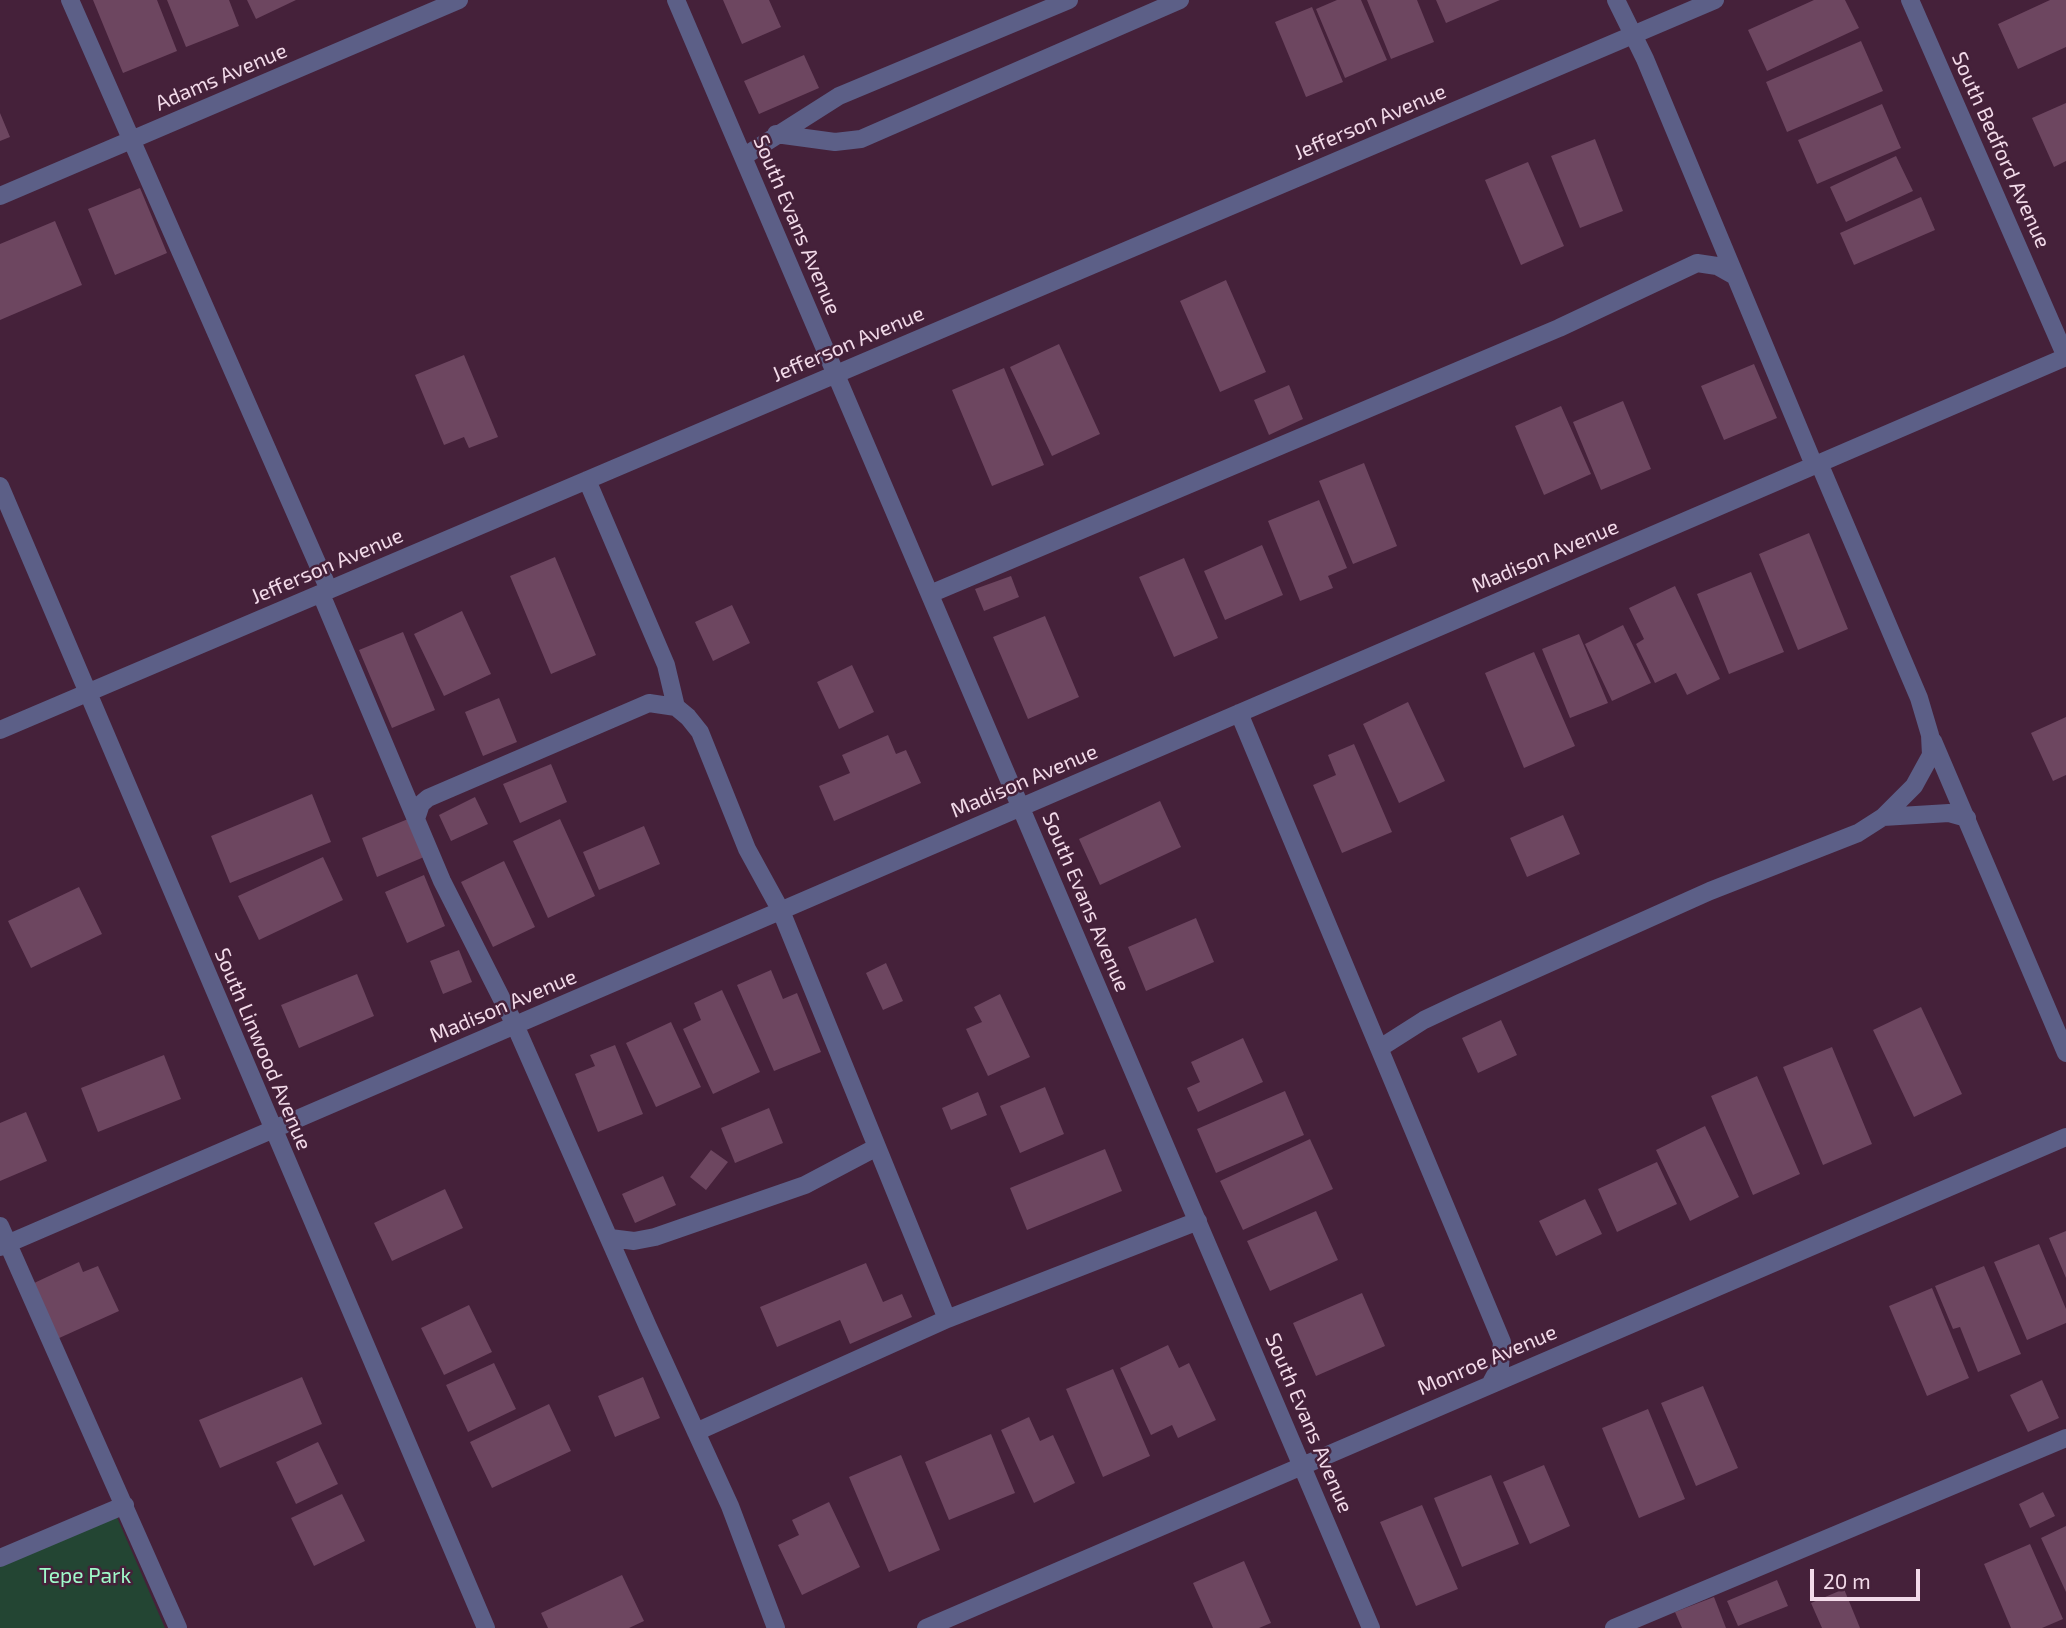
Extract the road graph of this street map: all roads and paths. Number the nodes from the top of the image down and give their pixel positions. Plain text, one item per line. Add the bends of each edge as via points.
1 (70, 0) edge
2 (459, 0) edge
3 (676, 0) edge
4 (1069, 0) edge
5 (1180, 0) edge
6 (1616, 0) edge
7 (1715, 0) edge
8 (1910, 0) edge
9 (422, 7) edge
10 (1632, 35) junction
11 (776, 134) junction
12 (131, 140) junction
13 (743, 157) junction
14 (0, 196) edge
15 (1733, 275) junction
16 (2066, 357) edge
17 (836, 374) junction
18 (1817, 464) junction
19 (587, 480) junction
20 (0, 486) edge
21 (325, 592) junction
22 (930, 594) junction
23 (89, 692) junction
24 (676, 706) junction
25 (1239, 713) junction
26 (0, 730) edge
27 (1930, 734) junction
28 (1021, 808) junction
29 (1883, 817) junction
30 (1967, 818) junction
31 (416, 819) junction
32 (782, 911) junction
33 (515, 1025) junction
34 (1380, 1048) junction
35 (2066, 1053) edge
36 (272, 1130) junction
37 (2066, 1137) edge
38 (877, 1147) junction
39 (1198, 1222) junction
40 (0, 1226) edge
41 (610, 1238) junction
42 (4, 1245) edge
43 (947, 1319) junction
44 (1491, 1383) junction
45 (696, 1432) junction
46 (2066, 1438) edge
47 (1302, 1464) junction
48 (125, 1505) junction
49 (0, 1559) edge
50 (178, 1628) edge
51 (486, 1628) edge
52 (776, 1628) edge
53 (926, 1628) edge
54 (1371, 1628) edge
55 (1614, 1628) edge

1 - 12 street
2 - 9 street, Adams Avenue
3 - 13 street, South Evans Avenue
4 - 11 street via 839,96
5 - 11 street via 861,139 835,142
6 - 10 street
7 - 10 street, Jefferson Avenue
8 - 16 street, South Bedford Avenue
9 - 12 street, Adams Avenue
10 - 15 street
10 - 17 street, Jefferson Avenue
11 - 13 street
12 - 14 street, Adams Avenue
12 - 21 street
13 - 17 street, South Evans Avenue
15 - 18 street
15 - 22 street via 1697,263 1559,328
16 - 18 street, Madison Avenue
17 - 19 street, Jefferson Avenue
17 - 22 street, South Evans Avenue
18 - 25 street, Madison Avenue
18 - 27 street via 1919,698
19 - 21 street, Jefferson Avenue
19 - 24 street via 666,664
20 - 23 street, South Linwood Avenue
21 - 23 street, Jefferson Avenue
21 - 31 street
22 - 28 street, South Evans Avenue
23 - 26 street, Jefferson Avenue
23 - 36 street, South Linwood Avenue
24 - 31 street via 649,703 428,798
24 - 32 street via 700,732 747,849
25 - 28 street, Madison Avenue
25 - 34 street
27 - 29 street via 1927,766
27 - 30 street
28 - 32 street, Madison Avenue
28 - 39 street, South Evans Avenue
29 - 30 street via 1949,813
29 - 34 street via 1858,833 1710,891 1460,1003
30 - 35 street
31 - 33 street
32 - 33 street, Madison Avenue
32 - 38 street
33 - 36 street, Madison Avenue
33 - 41 street
34 - 44 street via 1502,1342 1502,1356
36 - 42 street, Madison Avenue
36 - 51 street, South Linwood Avenue
37 - 44 street, Monroe Avenue
38 - 41 street via 805,1185 655,1237 634,1241
38 - 43 street
39 - 43 street
39 - 47 street, South Evans Avenue
40 - 42 street
41 - 45 street
42 - 48 street
43 - 45 street
44 - 47 street, Monroe Avenue
45 - 52 street via 730,1506
46 - 55 street
47 - 53 street, Monroe Avenue
47 - 54 street, South Evans Avenue
48 - 49 street
48 - 50 street

